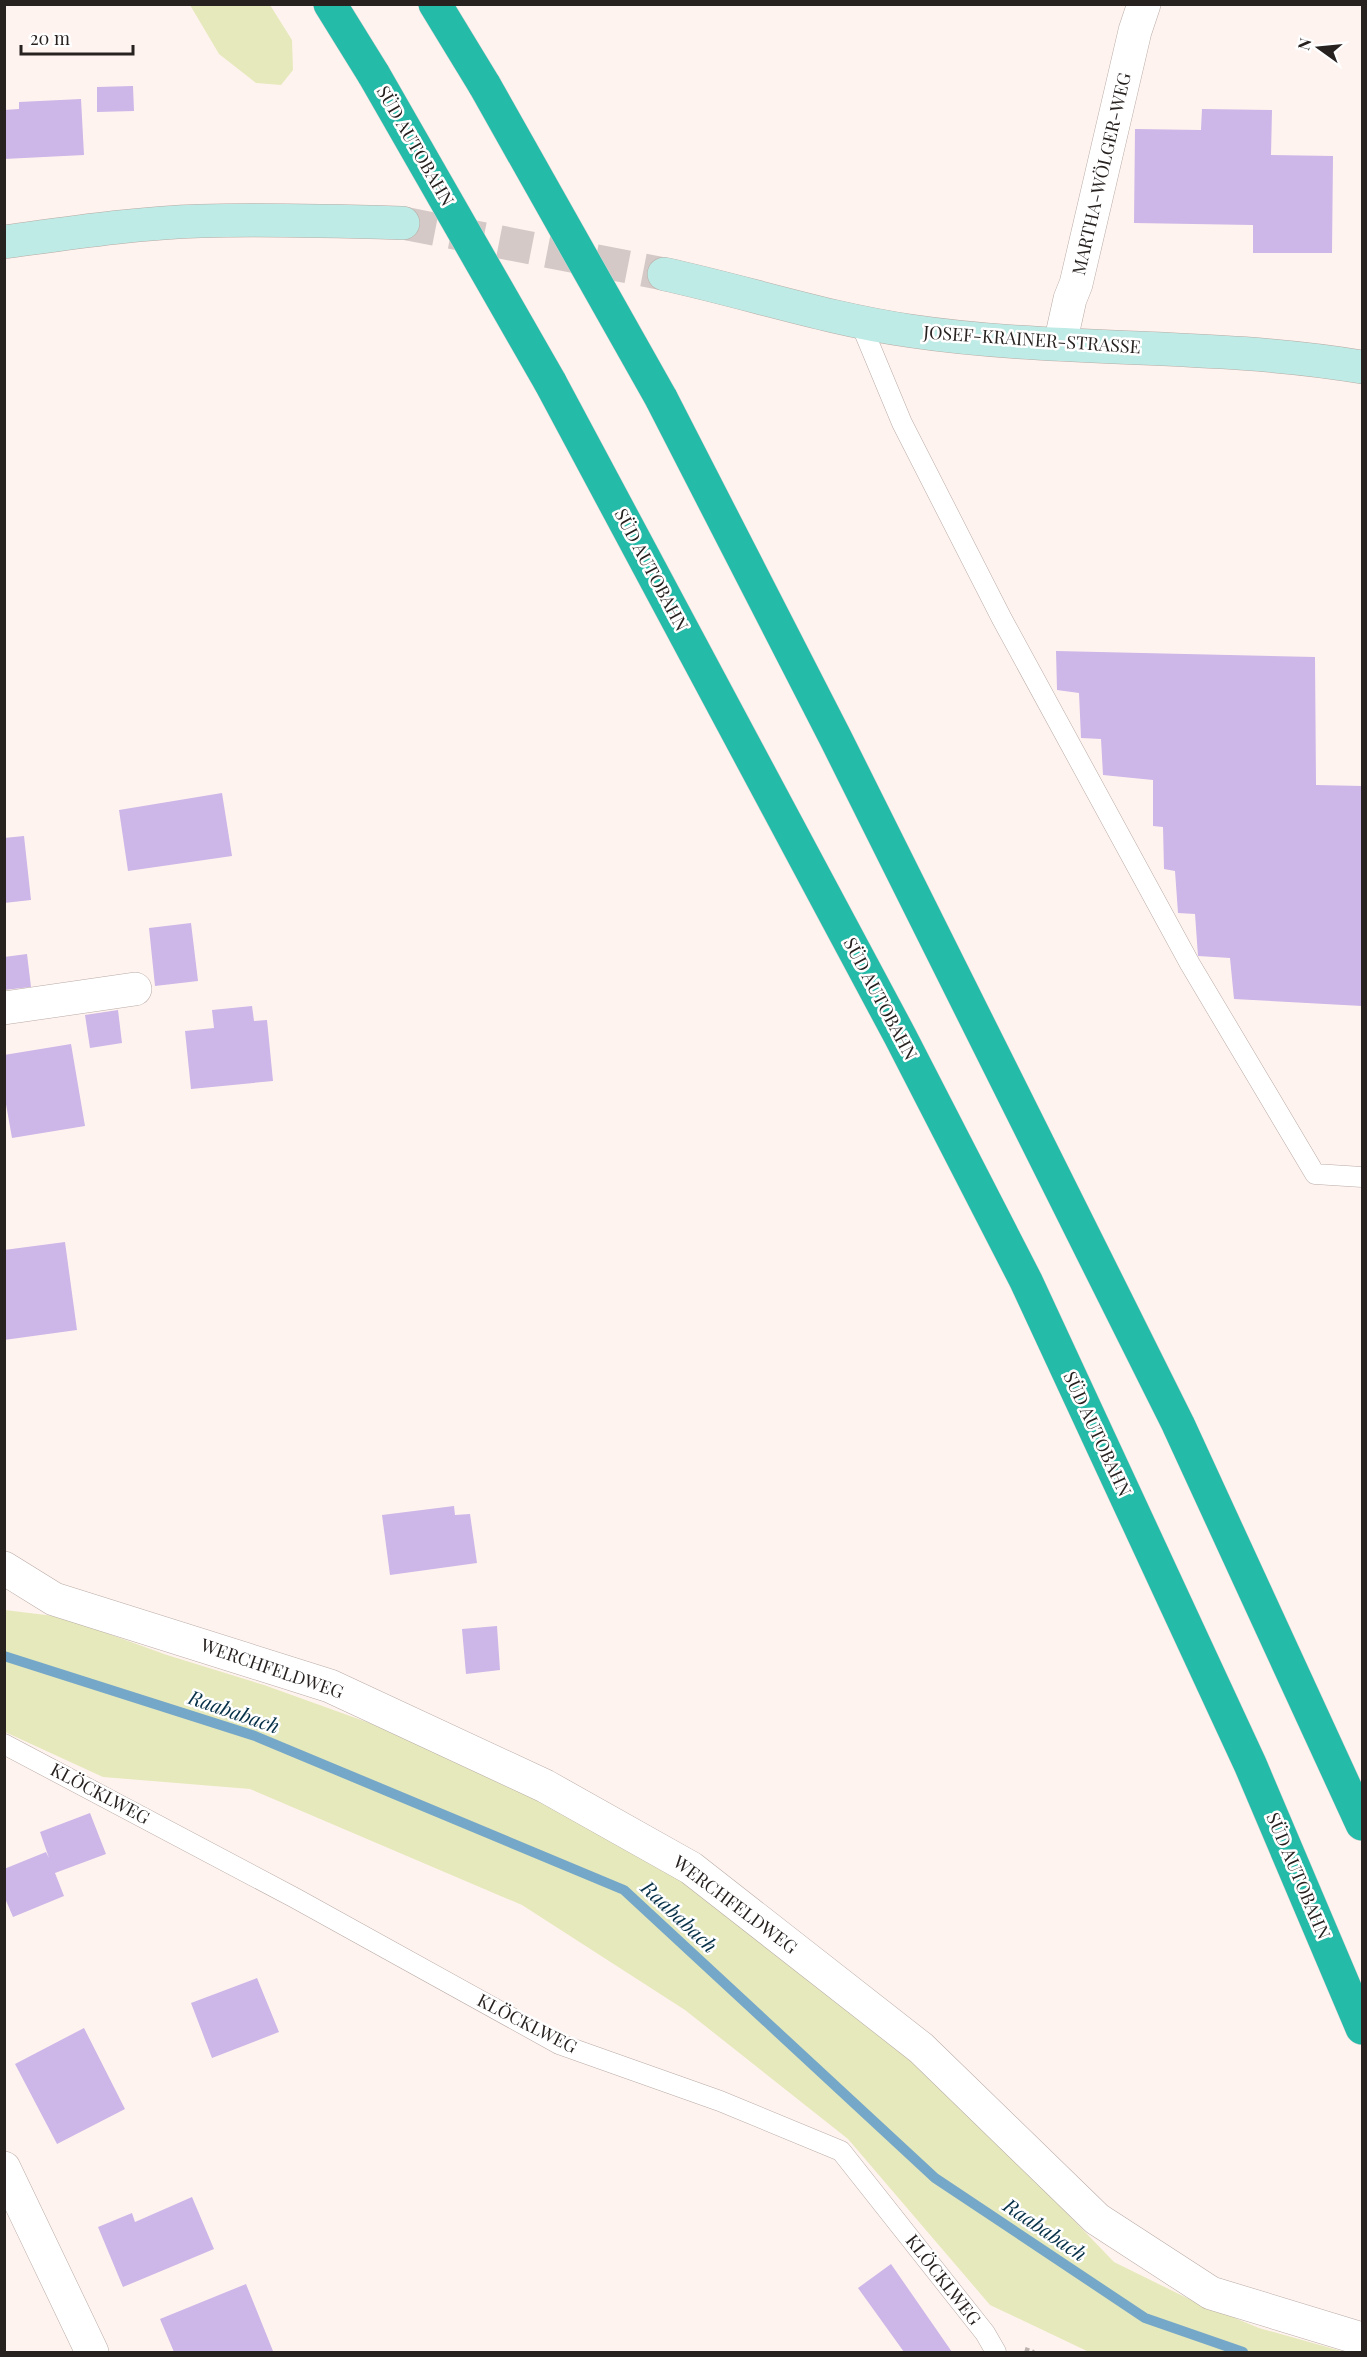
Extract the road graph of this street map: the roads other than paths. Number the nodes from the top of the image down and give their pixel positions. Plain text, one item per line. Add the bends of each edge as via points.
1 (330, 4) edge
2 (435, 4) edge
3 (1144, 4) edge
4 (403, 223) tunnel mouth
5 (4, 242) edge
6 (664, 274) tunnel mouth
7 (860, 322) junction
8 (1060, 344) junction
9 (1362, 367) edge
10 (135, 989) dead end
11 (4, 1008) edge
12 (1362, 1177) edge
13 (4, 1568) edge
14 (4, 1744) edge
15 (1362, 1824) edge
16 (1362, 2028) edge
17 (4, 2168) edge
18 (1362, 2339) edge
19 (92, 2352) edge
20 (996, 2352) edge

1 - 16 highway, SÜD AUTOBAHN, bridge via 550,382 900,1036 1026,1281 1250,1764
2 - 15 highway, bridge via 661,398 847,760 1178,1424
3 - 8 street, MARTHA-WÖLGER-WEG
4 - 5 main road via 199,220
6 - 7 main road, JOSEF-KRAINER-STRASSE
7 - 8 main road, JOSEF-KRAINER-STRASSE via 912,332
7 - 12 lane via 902,423 1002,619 1190,964 1316,1174
8 - 9 main road, JOSEF-KRAINER-STRASSE via 1242,354
10 - 11 street
13 - 18 street, WERCHFELDWEG via 54,1599 330,1686 545,1786 691,1868 921,2048 1097,2219 1211,2293
14 - 20 lane, KLÖCKLWEG via 559,2044 720,2101 841,2151
17 - 19 street

